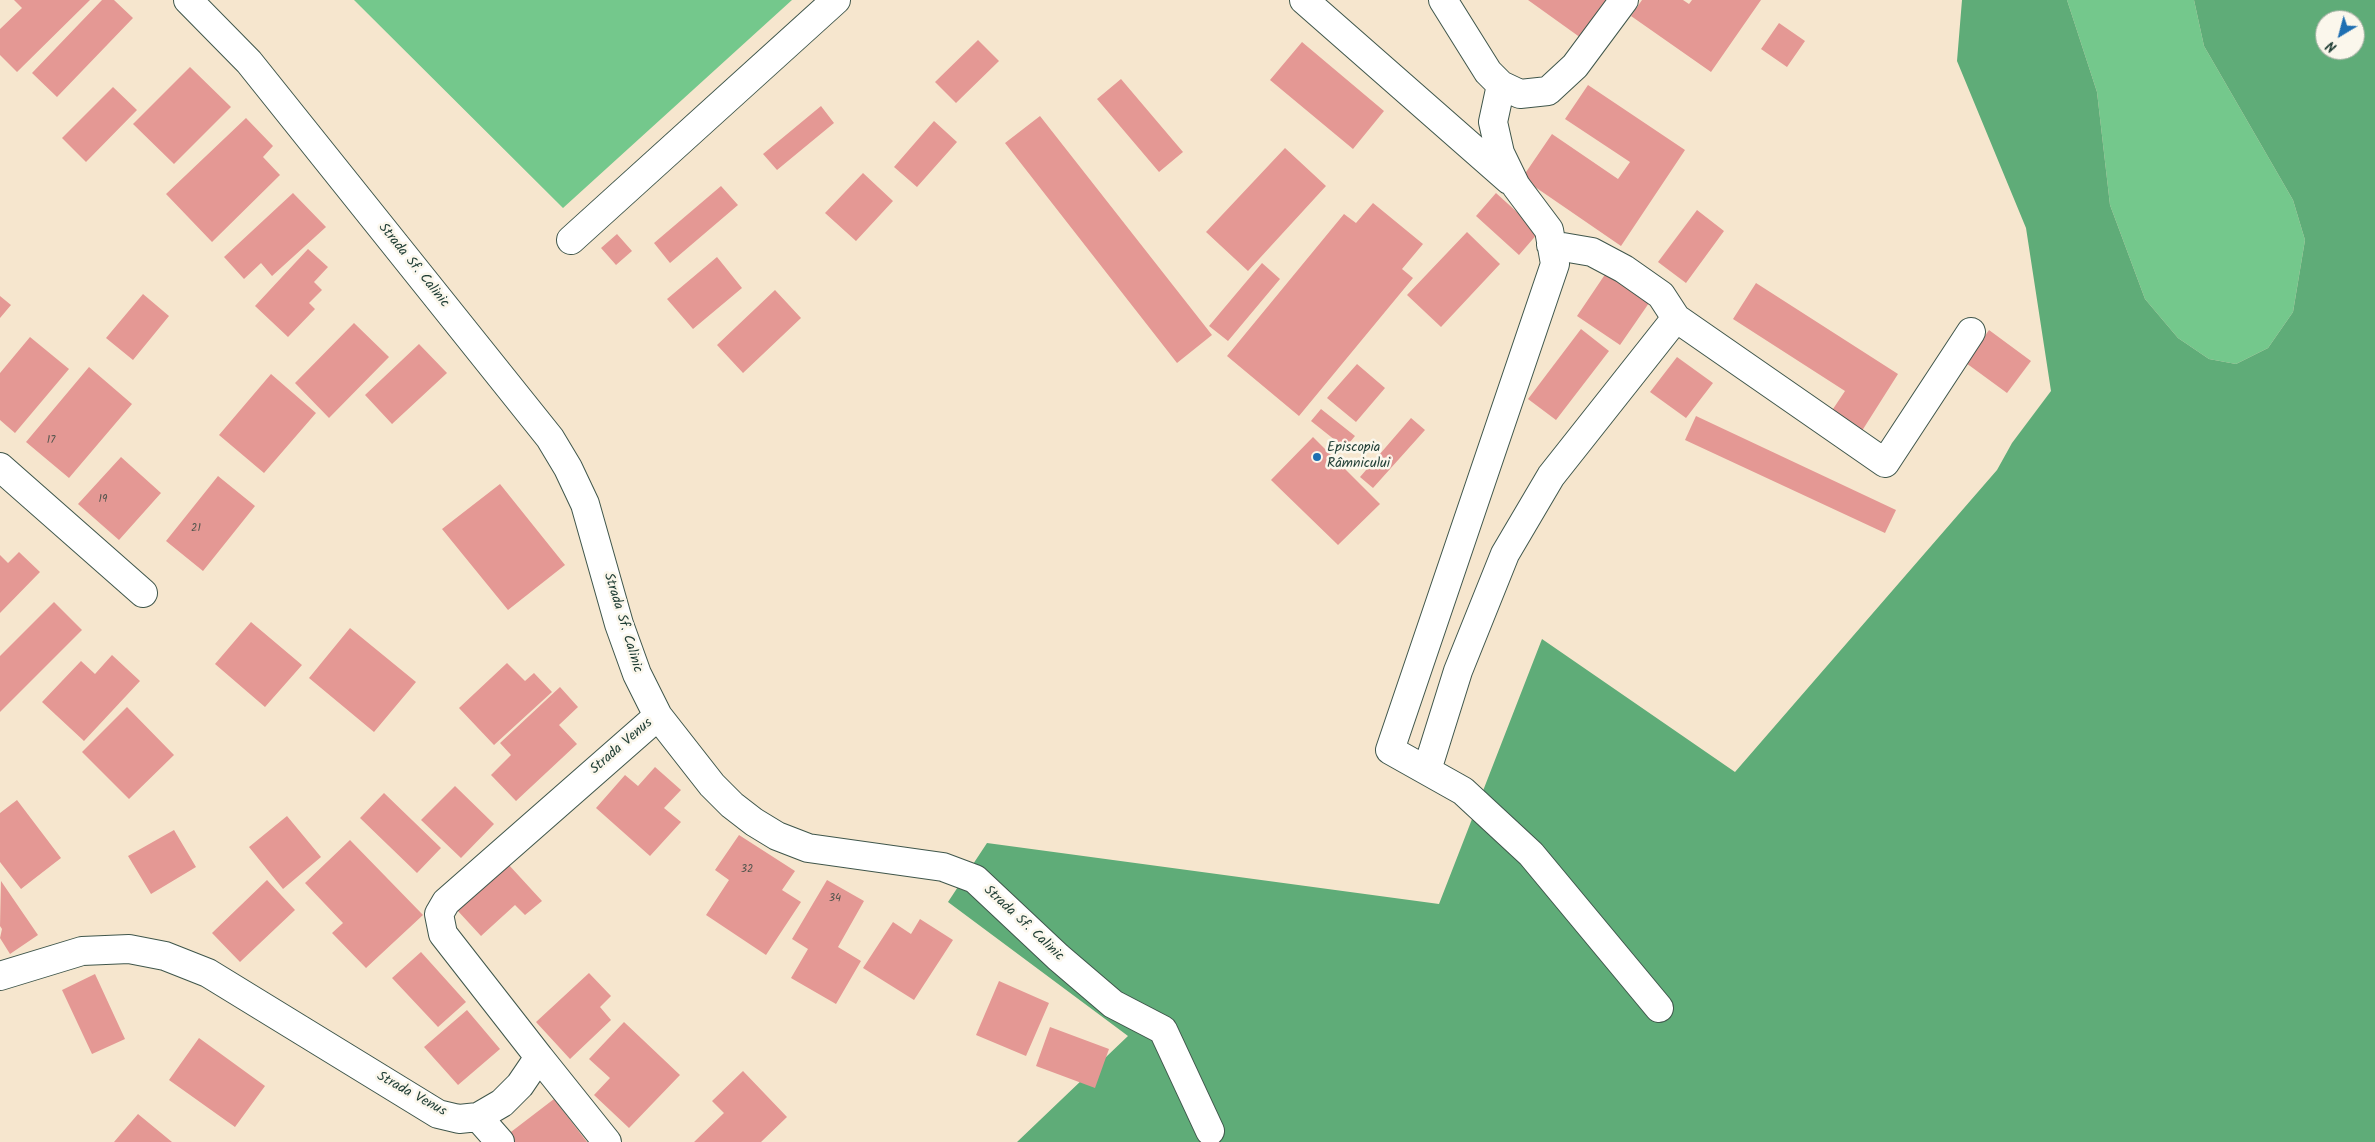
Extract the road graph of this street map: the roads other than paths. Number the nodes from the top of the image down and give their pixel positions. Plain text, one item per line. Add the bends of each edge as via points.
1 (188, 0) edge
2 (836, 0) edge
3 (1304, 0) edge
4 (1442, 0) edge
5 (1624, 0) edge
6 (1501, 85) junction
7 (1516, 186) junction
8 (571, 240) dead end
9 (1552, 245) junction
10 (1676, 318) junction
11 (1971, 332) dead end
12 (0, 467) edge
13 (143, 593) dead end
14 (658, 716) junction
15 (1427, 770) junction
16 (0, 976) edge
17 (1659, 1008) dead end
18 (539, 1057) junction
19 (478, 1117) junction
20 (1210, 1131) dead end
21 (500, 1142) edge
22 (607, 1142) edge

1 - 14 street, Strada Sf. Calinic via 249,62 550,438 585,504 637,674
2 - 8 street
3 - 7 street
4 - 6 street via 1488,72
5 - 6 street via 1575,66 1548,91 1520,94
6 - 7 street via 1493,122 1500,153
7 - 9 street via 1549,230
9 - 10 street via 1592,252 1624,269 1661,295
9 - 15 street via 1555,264 1390,750
10 - 11 street via 1886,463
10 - 15 street via 1550,476 1505,554 1458,672
12 - 13 street
14 - 18 street, Strada Venus via 446,902 439,914 443,934
14 - 20 street, Strada Sf. Calinic via 732,805 777,836 808,848 943,867 975,879 1113,1004 1163,1030
15 - 17 street via 1463,791 1531,854
16 - 19 street, Strada Venus via 82,951 129,949 165,956 208,973 438,1114 458,1119
18 - 19 street, Strada Venus via 520,1085 502,1103
18 - 22 street
19 - 21 street

